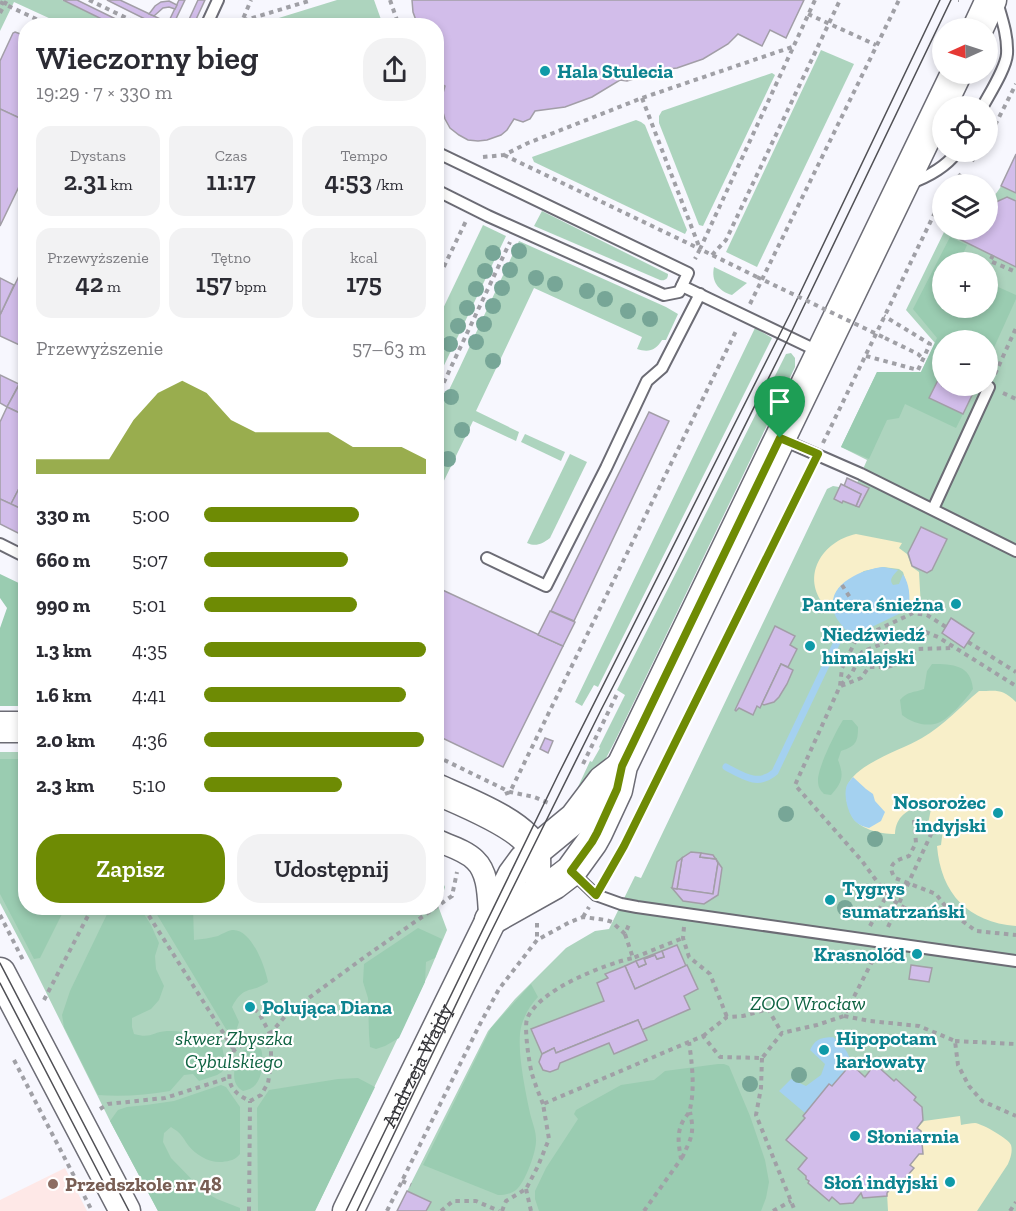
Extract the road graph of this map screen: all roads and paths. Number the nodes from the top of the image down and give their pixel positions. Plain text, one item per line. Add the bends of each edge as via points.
1 (89, 0) edge
2 (218, 0) edge
3 (252, 0) edge
4 (312, 0) edge
5 (390, 0) edge
6 (815, 0) edge
7 (840, 0) edge
8 (899, 0) edge
9 (991, 0) edge
10 (996, 0) edge
11 (4, 2) edge
12 (0, 13) edge
13 (808, 14) junction
14 (35, 18) edge
15 (126, 18) edge
16 (210, 18) edge
17 (244, 18) edge
18 (252, 18) edge
19 (396, 18) edge
20 (983, 18) edge
21 (828, 23) junction
22 (876, 45) junction
23 (792, 47) junction
24 (951, 84) edge
25 (1016, 84) edge
26 (988, 96) edge
27 (642, 98) junction
28 (998, 119) edge
29 (444, 156) edge
30 (949, 162) edge
31 (902, 186) junction
32 (444, 194) edge
33 (472, 207) junction
34 (932, 218) edge
35 (516, 228) junction
36 (700, 249) junction
37 (712, 255) junction
38 (998, 264) edge
39 (444, 266) edge
40 (1016, 272) edge
41 (682, 286) junction
42 (700, 294) junction
43 (745, 315) junction
44 (884, 316) junction
45 (1016, 328) edge
46 (822, 352) junction
47 (866, 356) junction
48 (924, 360) junction
49 (998, 367) edge
50 (444, 382) edge
51 (985, 396) edge
52 (780, 438) junction
53 (818, 454) junction
54 (933, 509) junction
55 (0, 544) edge
56 (1016, 551) edge
57 (18, 552) edge
58 (487, 558) dead end
59 (842, 585) dead end
60 (851, 599) dead end
61 (946, 627) dead end
62 (968, 642) dead end
63 (955, 648) junction
64 (1016, 672) edge
65 (840, 686) junction
66 (1016, 686) edge
67 (618, 692) dead end
68 (0, 727) edge
69 (18, 727) edge
70 (444, 760) edge
71 (582, 766) dead end
72 (622, 766) junction
73 (510, 792) junction
74 (444, 793) edge
75 (503, 796) dead end
76 (534, 797) dead end
77 (914, 820) dead end
78 (933, 830) dead end
79 (444, 844) edge
80 (534, 850) junction
81 (461, 864) dead end
82 (571, 871) junction
83 (907, 884) junction
84 (536, 895) junction
85 (596, 895) junction
86 (887, 895) junction
87 (444, 902) edge
88 (898, 904) junction
89 (949, 911) junction
90 (88, 915) edge
91 (148, 915) edge
92 (425, 915) edge
93 (686, 915) junction
94 (490, 920) junction
95 (614, 923) dead end
96 (625, 934) dead end
97 (1016, 934) edge
98 (683, 938) junction
99 (864, 940) junction
100 (882, 941) junction
101 (633, 958) junction
102 (1016, 961) edge
103 (0, 973) edge
104 (44, 1000) dead end
105 (254, 1010) dead end
106 (844, 1016) junction
107 (727, 1017) junction
108 (782, 1033) junction
109 (270, 1034) junction
110 (703, 1036) junction
111 (264, 1041) junction
112 (955, 1041) junction
113 (689, 1042) junction
114 (1016, 1044) edge
115 (234, 1050) junction
116 (762, 1058) junction
117 (14, 1059) dead end
118 (228, 1078) junction
119 (249, 1101) junction
120 (543, 1104) junction
121 (100, 1109) dead end
122 (690, 1111) junction
123 (1016, 1116) edge
124 (681, 1159) junction
125 (402, 1181) junction
126 (411, 1185) dead end
127 (526, 1189) junction
128 (791, 1201) junction
129 (1016, 1202) edge
130 (92, 1211) edge
131 (125, 1211) edge
132 (249, 1211) edge
133 (348, 1211) edge
134 (387, 1211) edge
135 (441, 1211) edge
136 (500, 1211) edge
137 (531, 1211) edge
138 (644, 1211) edge
139 (773, 1211) edge
140 (795, 1211) edge
141 (1010, 1211) edge

1 - 15 path
2 - 16 lane
3 - 17 path
4 - 18 path
5 - 19 path
6 - 13 path
7 - 21 path
8 - 22 path
9 - 20 main road
10 - 26 lane via 1006,32 1007,55
11 - 12 path
11 - 14 path
13 - 21 path
13 - 23 path
21 - 22 path
21 - 37 path via 726,240
22 - 43 path
23 - 27 path
23 - 36 path
24 - 31 main road
25 - 28 path
27 - 36 path
27 - 36 path via 504,155
29 - 41 lane via 688,273
30 - 31 lane via 926,178
31 - 46 main road
32 - 33 lane
33 - 35 lane
33 - 39 path
34 - 44 path
35 - 41 lane via 664,295 679,292
35 - 50 path
36 - 37 path
37 - 48 path, bridge
38 - 40 path
41 - 42 lane
42 - 43 lane
42 - 58 lane via 662,368 647,381 546,586
43 - 46 lane
43 - 73 path
44 - 47 path
44 - 48 path via 930,344
45 - 49 path
46 - 52 main road
47 - 48 path via 918,370
47 - 53 path
51 - 54 lane
52 - 53 lane
52 - 72 main road
53 - 54 lane
53 - 85 path
54 - 56 lane
55 - 57 lane
59 - 60 path
61 - 65 path via 927,615 913,613 856,640 843,668
62 - 64 path
63 - 65 path via 918,649 894,665 869,668 861,678
63 - 65 path via 918,629 862,652 852,673
63 - 66 path
65 - 86 path via 795,785
67 - 71 path
68 - 69 main road
70 - 73 path
72 - 80 main road, Andrzeja Wajdy via 603,782 575,818
72 - 82 main road via 617,789 597,833
73 - 75 path
73 - 76 path
74 - 80 main road via 511,825
77 - 83 path via 914,850 895,861 891,870 895,878
78 - 83 path
79 - 94 street via 478,863 487,885
80 - 84 main road
80 - 94 main road, Andrzeja Wajdy via 513,875
81 - 87 path via 452,896
82 - 84 main road
82 - 85 lane
83 - 88 path
83 - 89 path via 936,894
84 - 94 main road
85 - 93 lane via 629,906
86 - 88 path
86 - 99 path
88 - 89 path via 928,915
88 - 100 path
89 - 97 path via 976,931
90 - 104 path
91 - 115 path
92 - 109 path via 287,1014
93 - 98 path
93 - 99 lane
94 - 133 main road, Andrzeja Wajdy
95 - 125 path via 583,917 537,940 499,989
96 - 101 path
98 - 101 path
98 - 107 path via 689,957 710,974
99 - 100 lane
100 - 102 lane
100 - 106 path
101 - 120 path via 587,973 546,998 528,1017 532,1074
103 - 131 main road
105 - 109 path
106 - 108 path
106 - 112 path via 920,1026
107 - 108 path via 768,1009
107 - 110 path
108 - 116 path
109 - 111 path
110 - 113 path
110 - 116 path via 720,1058
111 - 115 path via 250,1041
111 - 119 path via 270,1049 268,1083 261,1095
112 - 114 path
112 - 123 path via 958,1065 969,1086 982,1101
113 - 120 path
113 - 122 path via 693,1070
115 - 118 path
116 - 128 path via 756,1115
117 - 130 path
118 - 119 path via 232,1088
118 - 121 path via 165,1098 108,1104
119 - 132 path
120 - 127 path via 549,1139
122 - 124 path via 693,1134
122 - 124 path via 679,1131
124 - 138 path
125 - 126 path
125 - 134 path
127 - 136 path via 506,1201
127 - 137 path
128 - 139 path
128 - 140 path
129 - 141 path
135 - 136 path via 453,1201 476,1201

